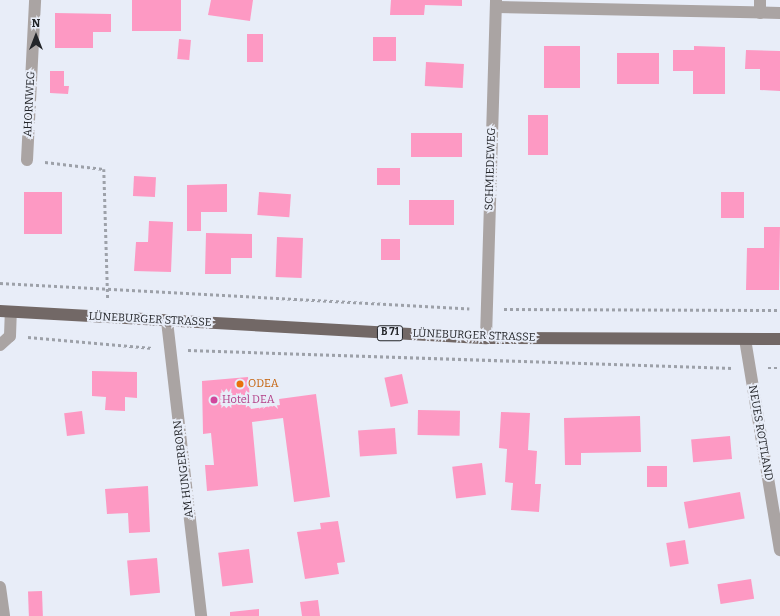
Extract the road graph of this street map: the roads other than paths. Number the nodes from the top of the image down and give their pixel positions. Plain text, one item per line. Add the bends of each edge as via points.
1 (35, 0) edge
2 (760, 0) edge
3 (496, 3) edge
4 (760, 13) junction
5 (780, 13) edge
6 (27, 160) road end
7 (5, 312) edge
8 (167, 321) junction
9 (486, 338) junction
10 (745, 339) junction
11 (780, 339) edge
12 (0, 345) edge
13 (780, 550) edge
14 (0, 587) edge
15 (4, 616) edge
16 (201, 616) edge

1 - 6 street, AHORNWEG
2 - 4 street
3 - 4 street
3 - 9 street, SCHMIEDEWEG
4 - 5 street
7 - 8 main road, LÜNEBURGER STRASSE / B 71
7 - 12 street via 10,336
8 - 9 main road, LÜNEBURGER STRASSE / B 71
8 - 16 street, AM HUNGERBORN
9 - 10 main road, LÜNEBURGER STRASSE / B 71
10 - 11 main road, LÜNEBURGER STRASSE / B 71
10 - 13 street, NEUES ROTTLAND
14 - 15 street

